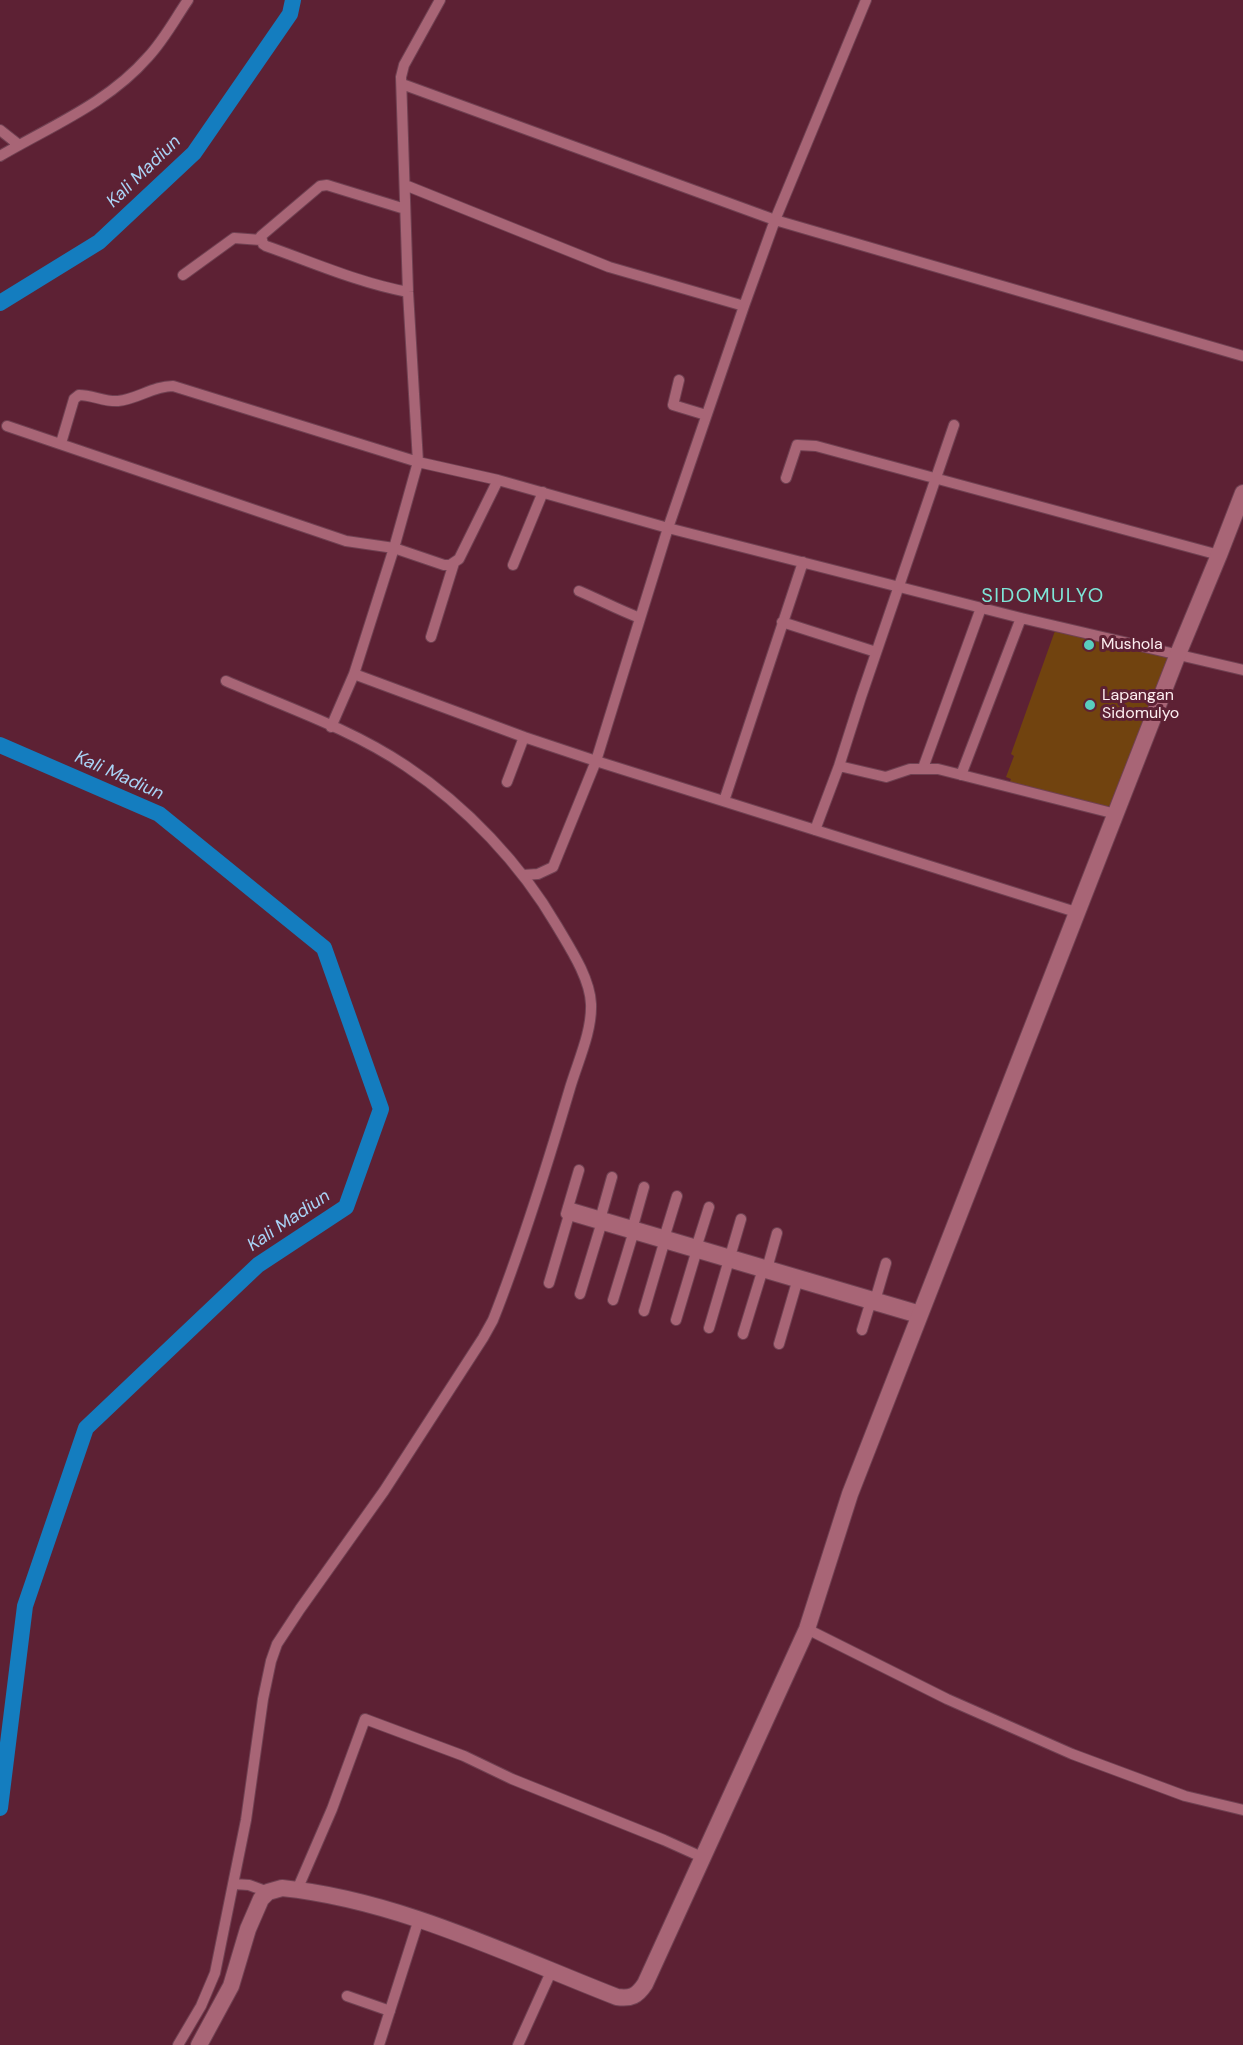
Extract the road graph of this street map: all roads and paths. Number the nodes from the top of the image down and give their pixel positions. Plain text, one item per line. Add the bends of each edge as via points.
1 (188, 0) edge
2 (440, 0) edge
3 (866, 0) edge
4 (402, 84) junction
5 (0, 130) edge
6 (19, 145) junction
7 (0, 156) edge
8 (405, 184) junction
9 (405, 209) junction
10 (775, 220) junction
11 (261, 240) junction
12 (183, 275) dead end
13 (408, 292) junction
14 (744, 306) junction
15 (1243, 356) edge
16 (679, 380) dead end
17 (706, 415) junction
18 (954, 425) dead end
19 (7, 426) dead end
20 (61, 443) junction
21 (418, 462) junction
22 (786, 478) dead end
23 (936, 478) junction
24 (498, 480) junction
25 (543, 492) junction
26 (1243, 493) edge
27 (668, 528) junction
28 (394, 548) junction
29 (1220, 555) junction
30 (803, 562) junction
31 (454, 563) junction
32 (513, 565) dead end
33 (898, 587) junction
34 (579, 591) dead end
35 (981, 608) junction
36 (640, 618) junction
37 (1021, 618) junction
38 (782, 622) junction
39 (431, 637) dead end
40 (876, 652) junction
41 (1178, 654) junction
42 (1243, 670) edge
43 (354, 674) junction
44 (226, 681) dead end
45 (331, 727) junction
46 (524, 737) junction
47 (596, 761) junction
48 (839, 766) junction
49 (923, 768) junction
50 (962, 775) junction
51 (507, 782) dead end
52 (724, 801) junction
53 (1116, 814) junction
54 (815, 830) junction
55 (523, 875) junction
56 (1078, 913) junction
57 (579, 1170) dead end
58 (612, 1178) dead end
59 (644, 1187) dead end
60 (677, 1196) dead end
61 (709, 1207) dead end
62 (568, 1211) junction
63 (741, 1219) dead end
64 (601, 1220) junction
65 (633, 1230) junction
66 (777, 1233) dead end
67 (664, 1239) junction
68 (697, 1249) junction
69 (734, 1260) junction
70 (886, 1263) dead end
71 (765, 1269) junction
72 (797, 1282) junction
73 (549, 1283) dead end
74 (580, 1294) dead end
75 (613, 1300) dead end
76 (873, 1300) junction
77 (644, 1311) dead end
78 (920, 1314) junction
79 (676, 1320) dead end
80 (709, 1328) dead end
81 (862, 1330) dead end
82 (743, 1334) dead end
83 (779, 1344) dead end
84 (807, 1629) junction
85 (1243, 1810) edge
86 (704, 1858) junction
87 (234, 1884) junction
88 (297, 1890) junction
89 (268, 1892) junction
90 (419, 1919) junction
91 (551, 1972) junction
92 (347, 1996) dead end
93 (390, 2011) junction
94 (178, 2045) edge
95 (200, 2045) edge
96 (379, 2045) edge
97 (518, 2045) edge

1 - 6 street via 148,57 130,74 72,117
2 - 4 street via 404,64
3 - 10 street
4 - 8 street
4 - 10 street
5 - 6 street
6 - 7 street
8 - 9 street
8 - 14 street via 609,267
9 - 11 street via 320,186
9 - 13 street
10 - 14 street
10 - 15 street
11 - 12 street via 234,238
11 - 13 street via 266,246
13 - 21 street
14 - 17 street
16 - 17 street via 673,405
17 - 27 street
18 - 23 street
19 - 20 street
20 - 21 street via 74,399 80,394 114,401 173,386
20 - 28 street via 346,541
21 - 24 street
21 - 28 street
22 - 23 street via 798,444
23 - 29 street
23 - 33 street
24 - 25 street
24 - 31 street
25 - 27 street
25 - 32 street
26 - 29 main road
27 - 30 street
27 - 36 street
28 - 31 street via 444,565
28 - 43 street
29 - 41 main road
30 - 33 street
30 - 38 street
31 - 39 street
33 - 35 street
33 - 40 street
34 - 36 street
35 - 37 street
35 - 49 street
36 - 47 street
37 - 41 street
37 - 50 street
38 - 40 street
38 - 52 street
40 - 48 street
41 - 42 street
41 - 53 main road
43 - 45 street
43 - 46 street
44 - 45 street
45 - 55 street via 397,761 461,807
46 - 47 street
46 - 51 street
47 - 52 street
47 - 55 street via 553,867
48 - 49 street via 886,777
48 - 54 street
49 - 50 street
50 - 53 street
52 - 54 street
53 - 56 main road
54 - 56 street
55 - 87 street via 543,900 575,957 591,1004 589,1028 493,1320 390,1482 278,1644 263,1700
56 - 78 main road
57 - 62 street
58 - 64 street
59 - 65 street
60 - 67 street
61 - 68 street
62 - 64 street
62 - 73 street
63 - 69 street
64 - 65 street
64 - 74 street
65 - 67 street
65 - 75 street
66 - 71 street
67 - 68 street
67 - 77 street
68 - 69 street
68 - 79 street
69 - 71 street
69 - 80 street
70 - 76 street
71 - 72 street
71 - 76 street
71 - 82 street
72 - 76 street
72 - 83 street
76 - 78 street
76 - 81 street
78 - 84 main road via 850,1494
84 - 85 street via 947,1700 1072,1754 1185,1796
84 - 86 main road
86 - 88 street via 465,1756 365,1719
86 - 91 main road via 639,1994 629,1999 617,1997
87 - 89 street
87 - 94 street via 215,1973
88 - 89 main road via 282,1888
88 - 90 main road via 368,1903
89 - 95 main road via 248,1929 231,1986
90 - 91 main road
90 - 93 street
91 - 97 street
92 - 93 street
93 - 96 street

